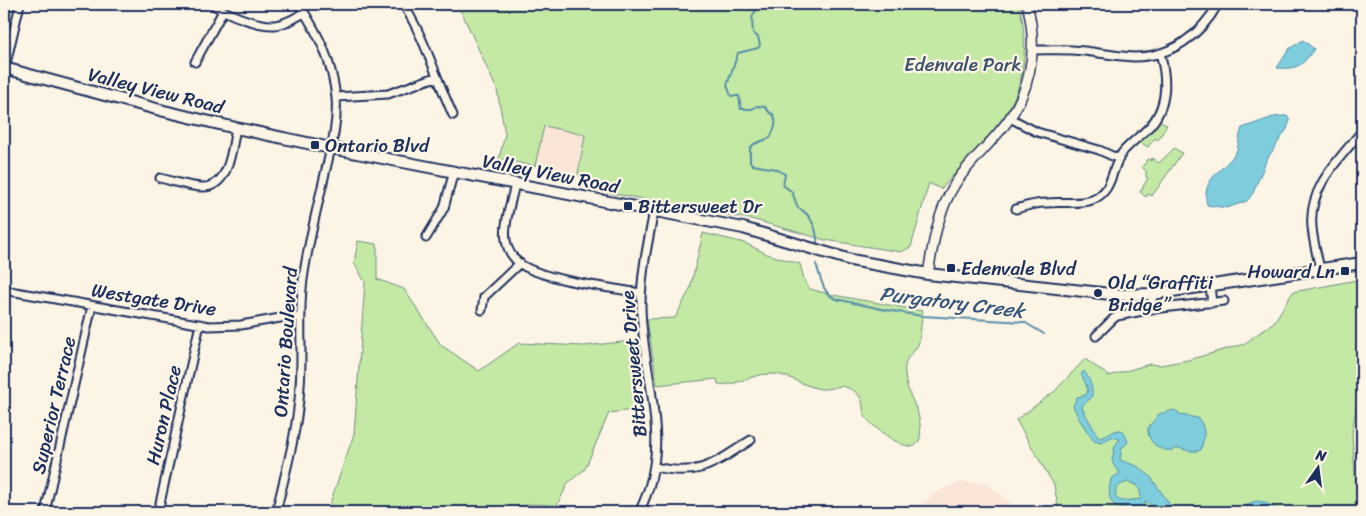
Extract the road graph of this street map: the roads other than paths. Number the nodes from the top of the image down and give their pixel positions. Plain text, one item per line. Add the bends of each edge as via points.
1 (20, 4) edge
2 (212, 4) edge
3 (299, 4) edge
4 (403, 4) edge
5 (1027, 4) edge
6 (1218, 4) edge
7 (224, 11) junction
8 (304, 13) junction
9 (1033, 50) junction
10 (1160, 53) junction
11 (195, 62) dead end
12 (4, 68) edge
13 (436, 77) junction
14 (336, 97) junction
15 (453, 115) dead end
16 (1010, 118) junction
17 (236, 128) junction
18 (1362, 131) edge
19 (331, 148) junction
20 (1119, 159) junction
21 (454, 171) junction
22 (160, 178) dead end
23 (515, 184) junction
24 (1016, 209) dead end
25 (654, 211) junction
26 (426, 238) dead end
27 (520, 263) junction
28 (1362, 263) edge
29 (1320, 269) junction
30 (928, 274) junction
31 (1210, 286) junction
32 (4, 290) edge
33 (641, 293) junction
34 (1152, 294) junction
35 (1224, 301) dead end
36 (1212, 303) junction
37 (92, 306) junction
38 (482, 310) dead end
39 (1153, 310) junction
40 (300, 317) junction
41 (200, 324) junction
42 (1096, 336) dead end
43 (751, 440) dead end
44 (655, 467) junction
45 (45, 512) edge
46 (158, 512) edge
47 (276, 512) edge
48 (639, 512) edge

1 - 12 street
2 - 7 street
3 - 8 street, Ontario Boulevard
4 - 13 street via 418,28
5 - 9 street
6 - 10 street via 1196,33
7 - 8 street via 276,25
7 - 11 street
8 - 14 street, Ontario Boulevard via 326,50
9 - 10 street via 1082,50 1135,57
9 - 16 street via 1027,85
10 - 20 street via 1165,90 1158,114
12 - 17 main road, Valley View Road
13 - 14 street via 388,94
13 - 15 street
14 - 19 street, Ontario Boulevard via 337,116
16 - 20 street via 1037,132
16 - 30 street via 964,170 947,196 938,222
17 - 19 main road, Valley View Road
17 - 22 street via 229,160 220,180 203,187
18 - 29 street via 1328,173 1314,198 1312,228
19 - 21 main road, Valley View Road
19 - 40 street, Ontario Boulevard via 302,282
20 - 24 street via 1105,192 1091,201 1046,202
21 - 23 main road, Valley View Road
21 - 26 street via 444,208
23 - 25 main road, Valley View Road
23 - 27 street via 505,238 512,255
25 - 30 main road, Valley View Road via 743,228 851,260
25 - 33 street, Bittersweet Drive
27 - 33 street via 554,277
27 - 38 street via 484,297
28 - 29 main road, Valley View Road
29 - 31 main road, Valley View Road
30 - 34 main road, Valley View Road via 1120,295
31 - 34 main road, Valley View Road
31 - 36 street
32 - 37 street, Westgate Drive
33 - 44 street, Bittersweet Drive via 655,420
34 - 39 street
35 - 36 street
36 - 39 street
37 - 41 street, Westgate Drive
37 - 45 street, Superior Terrace
39 - 42 street via 1117,316
40 - 41 street, Westgate Drive via 225,327
40 - 47 street, Ontario Boulevard via 300,386 296,422
41 - 46 street, Huron Place
43 - 44 street via 717,462 697,470 675,471
44 - 48 street, Bittersweet Drive

